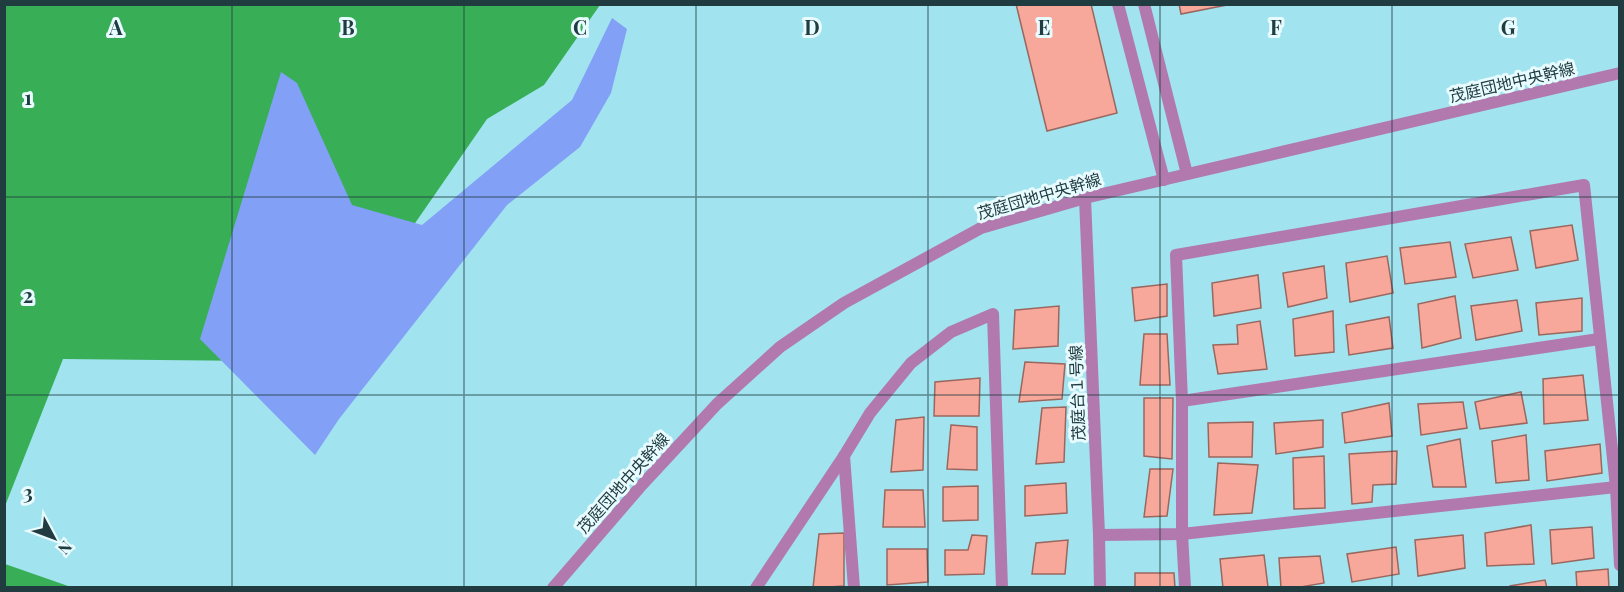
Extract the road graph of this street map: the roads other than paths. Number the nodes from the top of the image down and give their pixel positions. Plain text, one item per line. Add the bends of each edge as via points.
1 (1118, 4) edge
2 (1144, 4) edge
3 (1620, 73) edge
4 (1187, 174) junction
5 (1164, 180) junction
6 (1085, 198) junction
7 (1599, 339) junction
8 (1182, 401) junction
9 (844, 456) junction
10 (1616, 487) junction
11 (1182, 534) junction
12 (1099, 535) junction
13 (1620, 565) edge
14 (553, 588) edge
15 (756, 588) edge
16 (854, 588) edge
17 (1002, 588) edge
18 (1100, 588) edge
19 (1185, 588) edge

1 - 5 street
2 - 4 street
3 - 4 street, 茂庭団地中央幹線
4 - 5 street, 茂庭団地中央幹線
5 - 6 street, 茂庭団地中央幹線
6 - 12 street, 茂庭台１号線
6 - 14 street, 茂庭団地中央幹線 via 981,228 844,303 780,347 717,404
7 - 8 street
7 - 8 street via 1584,185 1176,255
7 - 10 street
8 - 11 street
9 - 15 street
9 - 16 street
9 - 17 street via 870,412 911,363 951,332 993,314
10 - 11 street
10 - 13 street
11 - 12 street
11 - 19 street
12 - 18 street, 茂庭台１号線

